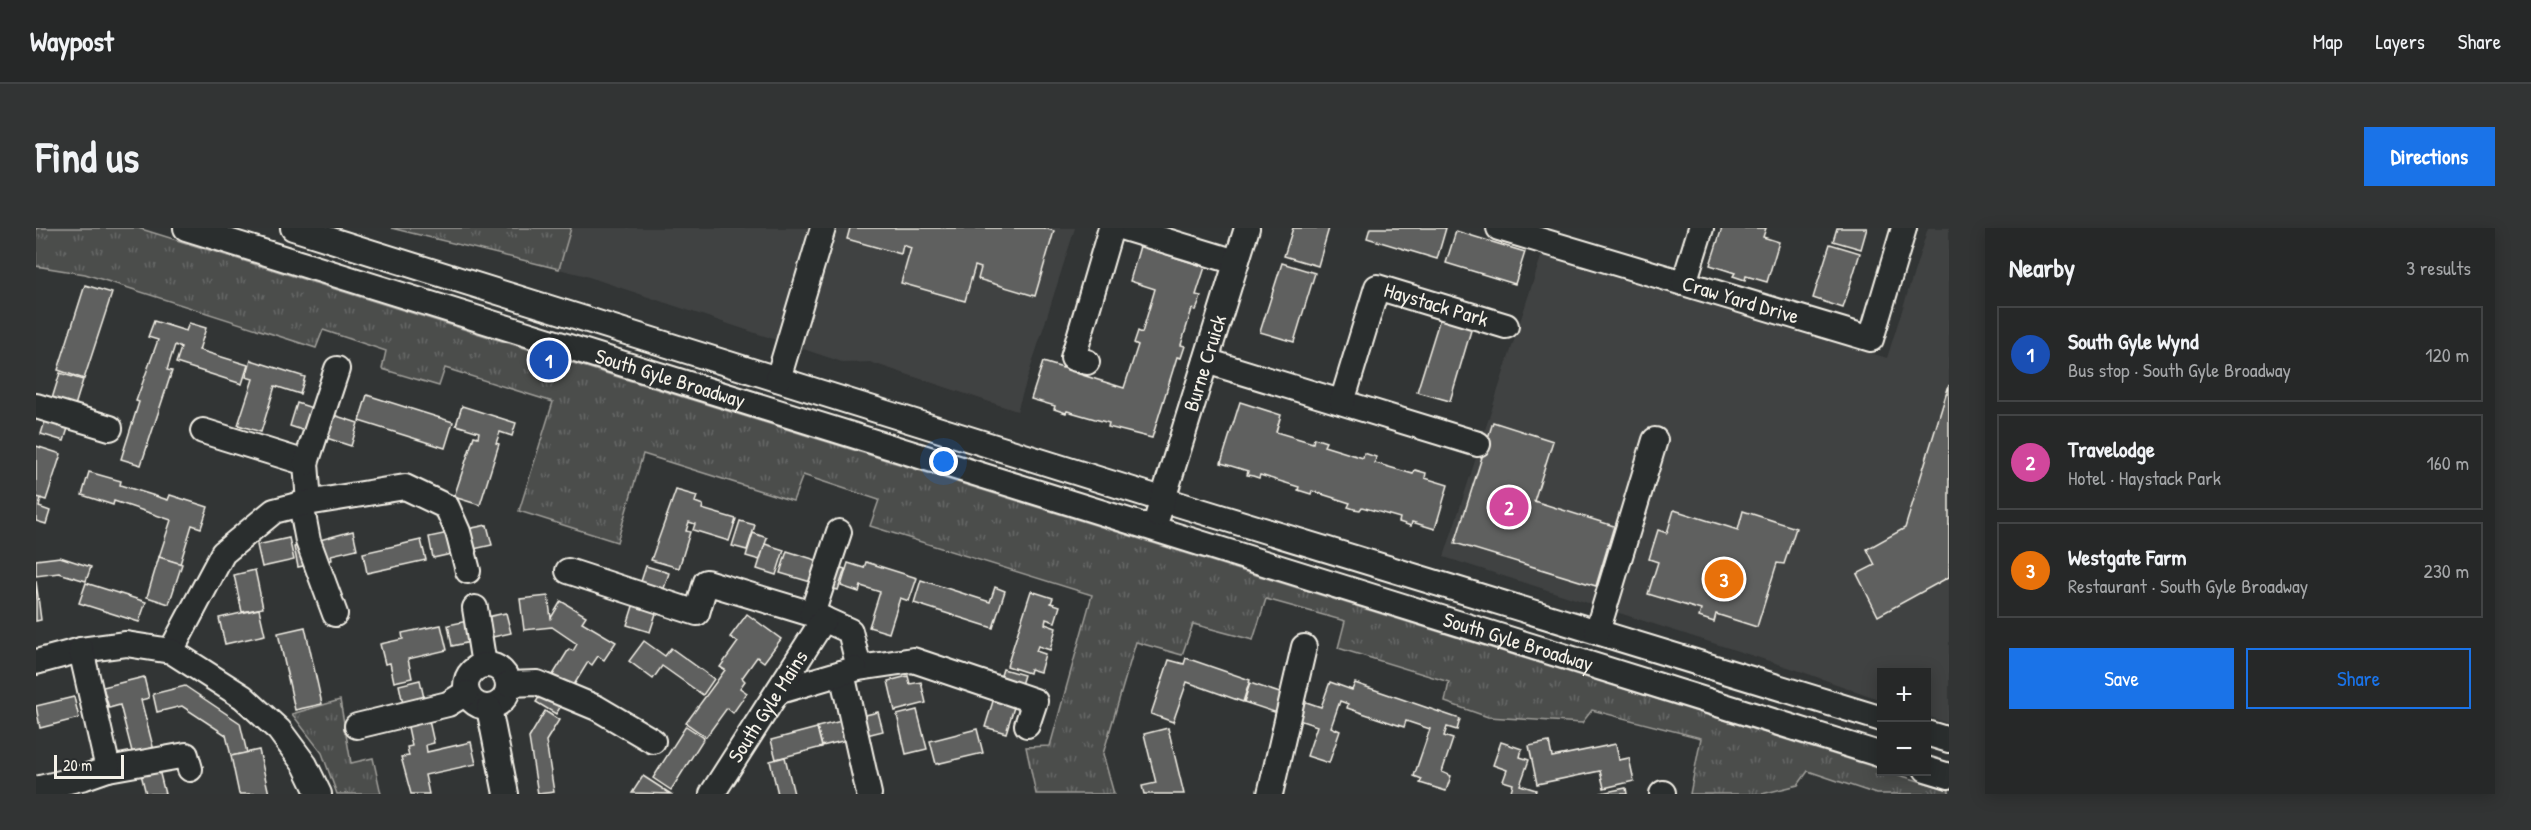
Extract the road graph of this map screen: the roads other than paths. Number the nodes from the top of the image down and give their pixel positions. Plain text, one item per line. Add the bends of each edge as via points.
1 (186, 228) edge
2 (293, 228) edge
3 (824, 228) edge
4 (1111, 228) edge
5 (1124, 228) edge
6 (1247, 228) edge
7 (1499, 228) edge
8 (1701, 228) edge
9 (1904, 228) edge
10 (1236, 262) junction
11 (1684, 283) junction
12 (1506, 326) dead end
13 (1206, 361) junction
14 (1087, 362) dead end
15 (337, 369) dead end
16 (778, 379) junction
17 (1342, 402) junction
18 (36, 406) edge
19 (110, 428) dead end
20 (203, 432) dead end
21 (1655, 440) dead end
22 (1478, 444) dead end
23 (306, 463) junction
24 (1163, 500) junction
25 (305, 503) junction
26 (1154, 529) junction
27 (839, 532) dead end
28 (468, 571) dead end
29 (568, 571) dead end
30 (475, 608) dead end
31 (335, 614) dead end
32 (818, 616) junction
33 (1596, 632) junction
34 (1304, 647) dead end
35 (81, 650) junction
36 (171, 651) junction
37 (36, 662) edge
38 (484, 665) junction
39 (850, 671) junction
40 (508, 684) junction
41 (780, 691) junction
42 (466, 693) junction
43 (489, 708) junction
44 (1877, 718) edge
45 (1027, 724) dead end
46 (357, 726) dead end
47 (1931, 735) edge
48 (1949, 740) edge
49 (652, 741) dead end
50 (1877, 754) edge
51 (108, 769) junction
52 (190, 769) dead end
53 (1931, 771) edge
54 (1949, 776) edge
55 (87, 786) edge
56 (36, 789) edge
57 (319, 794) edge
58 (507, 794) edge
59 (712, 794) edge
60 (869, 794) edge
61 (1270, 794) edge

1 - 26 street, South Gyle Broadway
2 - 16 street, South Gyle Broadway
3 - 16 street
4 - 14 street via 1072,358
5 - 10 street
6 - 10 street, Burne Cruick
7 - 11 street, Craw Yard Drive
8 - 11 street
9 - 11 street, Craw Yard Drive via 1870,339
10 - 13 street, Burne Cruick
12 - 17 street, Haystack Park via 1377,287
13 - 17 street
13 - 24 street, Burne Cruick
15 - 23 street
16 - 24 street, South Gyle Broadway
17 - 22 street
18 - 19 street
20 - 23 street
21 - 33 street
23 - 25 street
24 - 26 street
24 - 33 street, South Gyle Broadway
25 - 28 street via 405,487 447,507
25 - 31 street via 308,541
25 - 36 street via 274,512 223,553
26 - 50 street, South Gyle Broadway
27 - 32 street, South Gyle Mains
29 - 32 street via 697,613 706,582
30 - 38 street
32 - 39 street via 850,631
32 - 41 street, South Gyle Mains
33 - 44 street, South Gyle Broadway
34 - 61 street
35 - 36 street via 126,644
35 - 37 street
35 - 51 street
36 - 57 street via 243,697 279,730 305,765
38 - 40 street via 495,666
38 - 42 street via 469,675
39 - 41 street
39 - 45 street via 913,660 1035,701
39 - 60 street
40 - 43 street via 499,704
40 - 49 street via 537,683 597,708
41 - 59 street, South Gyle Mains
42 - 43 street via 471,701
42 - 46 street via 448,704
43 - 58 street
47 - 48 street
51 - 52 street via 186,755
51 - 55 street
53 - 54 street
55 - 56 street

